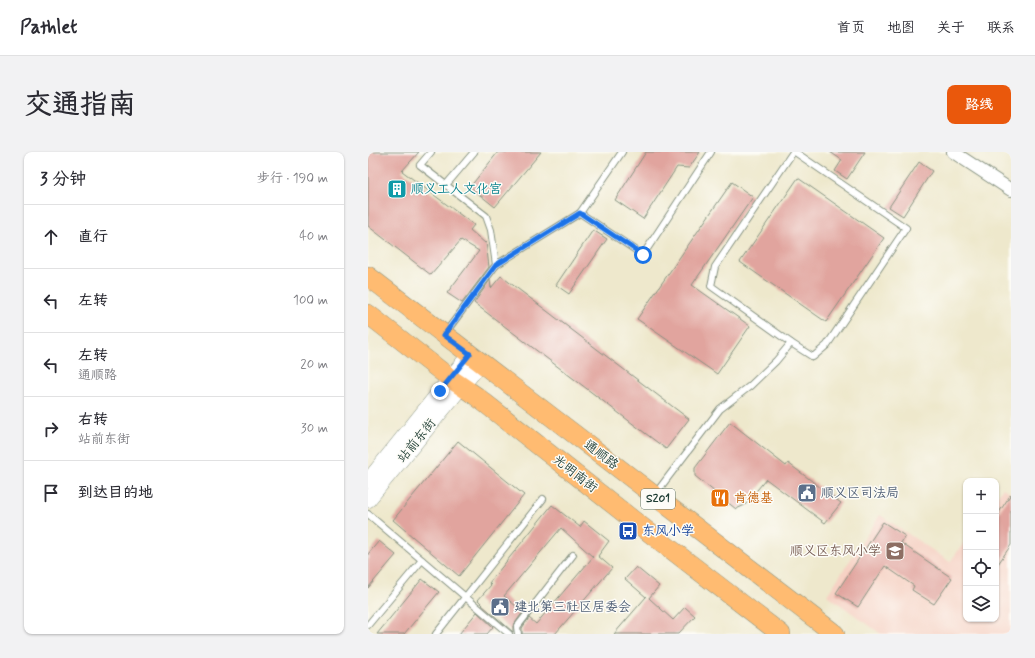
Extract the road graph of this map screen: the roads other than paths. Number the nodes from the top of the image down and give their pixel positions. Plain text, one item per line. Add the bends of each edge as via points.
1 (431, 152) edge
2 (474, 152) edge
3 (622, 152) edge
4 (711, 152) edge
5 (794, 152) edge
6 (954, 152) edge
7 (446, 186) junction
8 (1011, 190) edge
9 (580, 213) junction
10 (496, 265) junction
11 (368, 276) edge
12 (368, 314) edge
13 (444, 335) junction
14 (791, 343) junction
15 (476, 359) junction
16 (456, 383) junction
17 (368, 481) edge
18 (654, 496) junction
19 (543, 499) dead end
20 (368, 500) edge
21 (368, 514) edge
22 (573, 555) dead end
23 (422, 560) junction
24 (465, 597) junction
25 (368, 625) edge
26 (436, 634) edge
27 (509, 634) edge
28 (518, 634) edge
29 (781, 634) edge
30 (835, 634) edge

1 - 7 lane via 420,165
2 - 7 lane
3 - 9 lane
4 - 9 lane via 643,255
5 - 14 lane via 715,267 711,286
5 - 14 lane via 906,228 827,345 813,357
6 - 8 street
7 - 10 lane via 486,216 491,230
9 - 10 lane
10 - 13 lane
11 - 13 main road, 通顺路 / S201
12 - 16 main road, 光明南街 / S201
13 - 15 main road, 通顺路 / S201
14 - 18 lane via 750,386 720,409
15 - 16 street, 站前东街
15 - 18 main road, 通顺路 / S201
16 - 17 street, 站前东街
16 - 20 street, 站前东街
16 - 29 main road, 光明南街 / S201
18 - 30 main road, 通顺路 / S201
19 - 24 lane
21 - 23 lane
22 - 28 lane via 517,628
23 - 24 lane
23 - 25 lane
24 - 26 lane
24 - 27 lane

